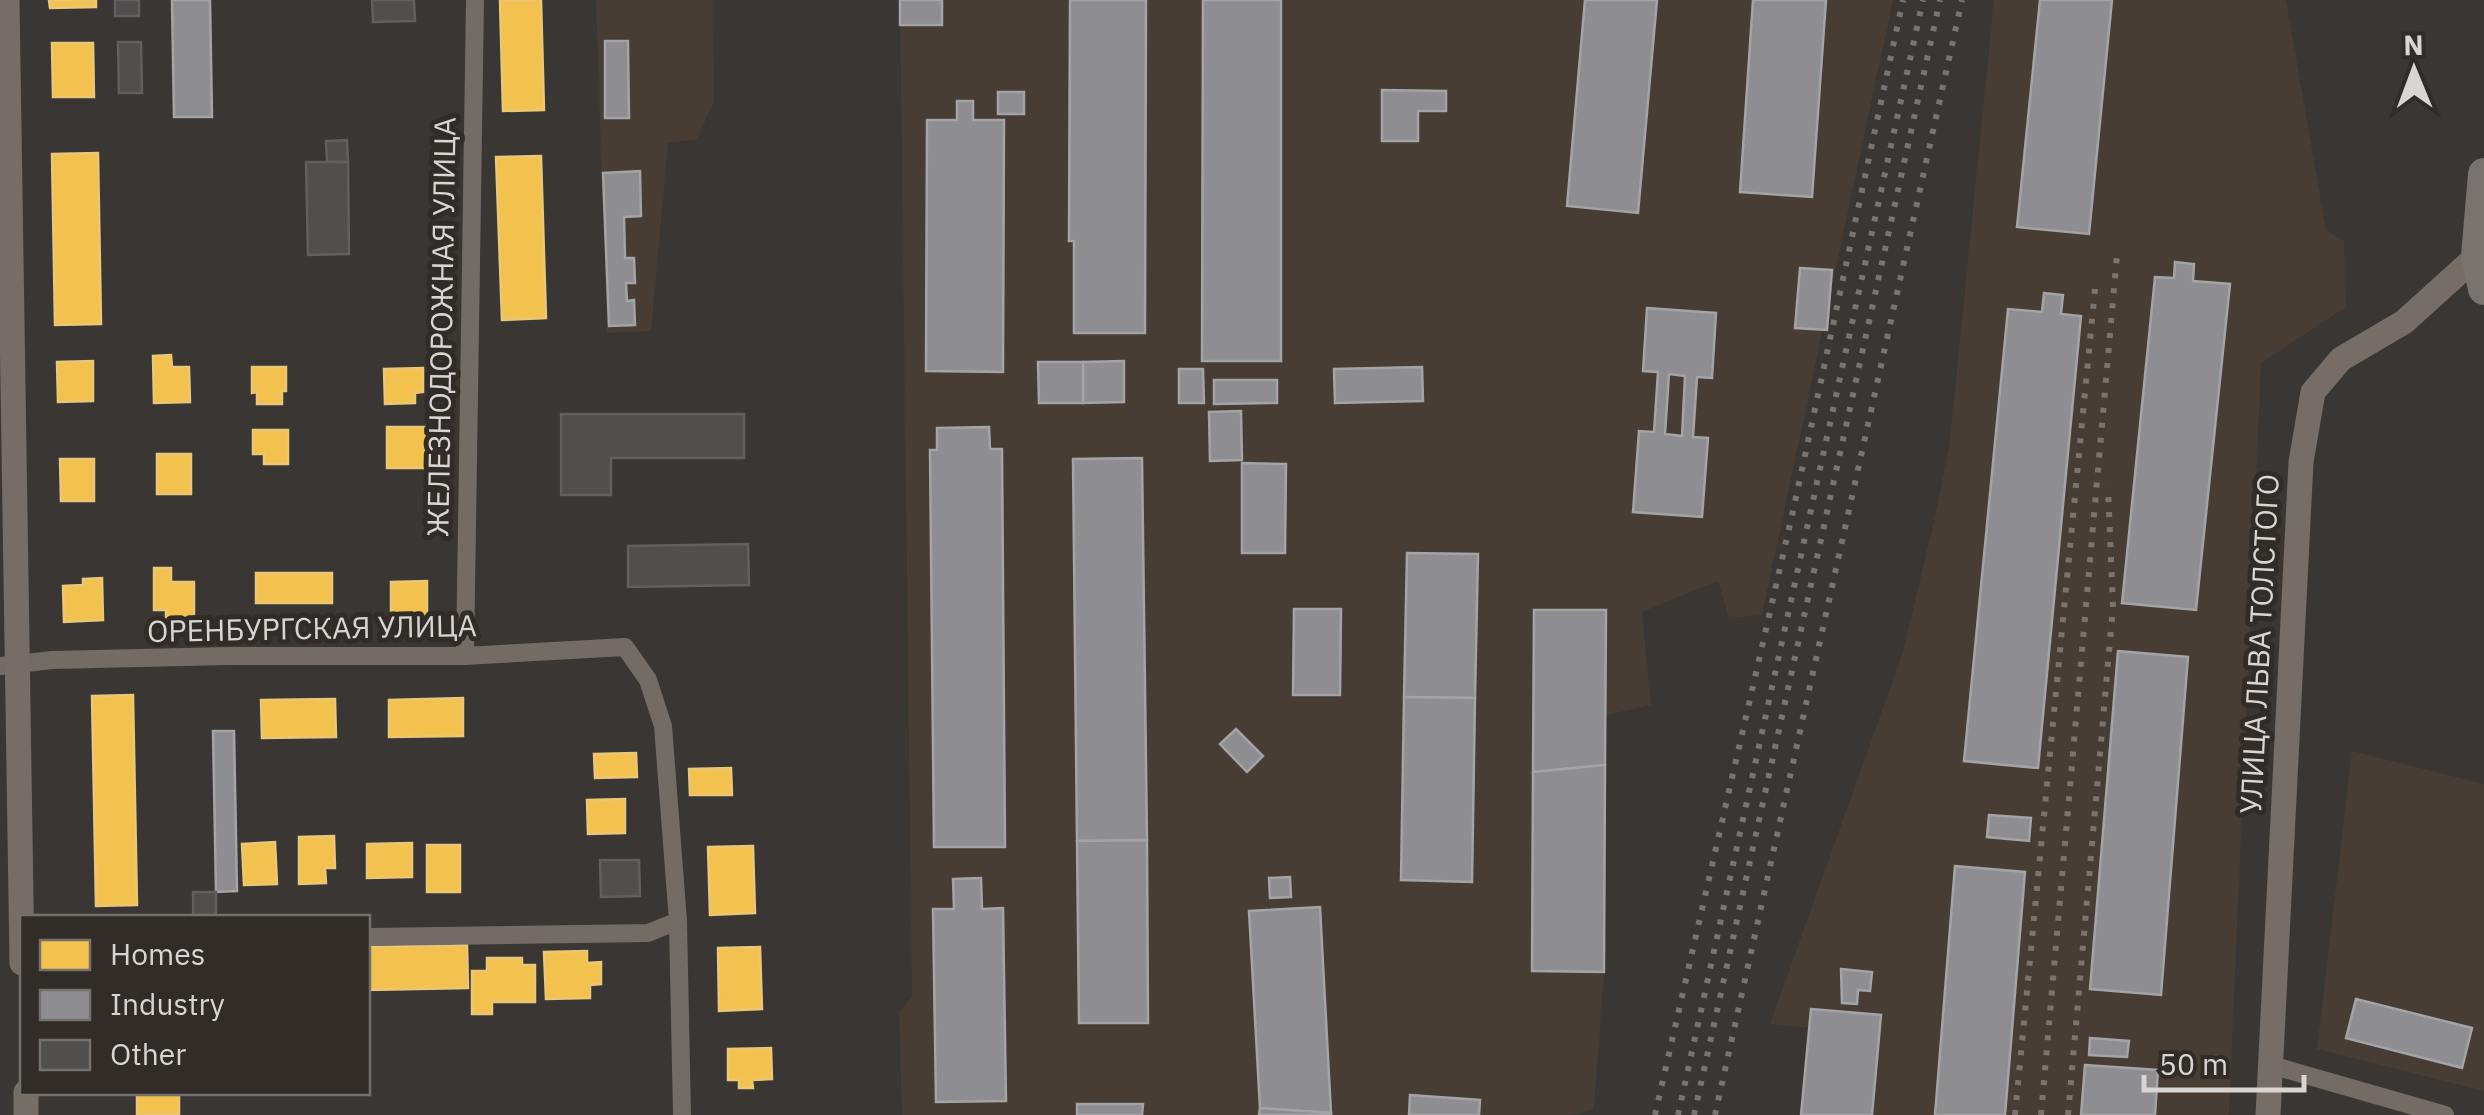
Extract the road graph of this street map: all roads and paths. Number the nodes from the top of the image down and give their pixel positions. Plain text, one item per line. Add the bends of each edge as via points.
1 (6, 0) edge
2 (475, 0) edge
3 (2484, 174) edge
4 (2477, 256) junction
5 (2484, 289) edge
6 (465, 656) junction
7 (9, 666) edge
8 (21, 915) edge
9 (678, 921) junction
10 (370, 938) edge
11 (2271, 1065) junction
12 (682, 1115) edge
13 (2268, 1115) edge
14 (2445, 1115) edge

1 - 7 main road
2 - 6 street, ЖЕЛЕЗНОДОРОЖНАЯ УЛИЦА
3 - 4 highway
4 - 5 highway
4 - 11 main road, УЛИЦА ЛЬВА ТОЛСТОГО via 2404,322 2341,359 2313,392 2301,462
6 - 7 street, ОРЕНБУРГСКАЯ УЛИЦА via 228,656
6 - 9 street, ОРЕНБУРГСКАЯ УЛИЦА via 625,647 648,680 663,726
7 - 8 main road
9 - 10 street via 648,933
9 - 12 street
11 - 13 main road, УЛИЦА ЛЬВА ТОЛСТОГО
11 - 14 street

